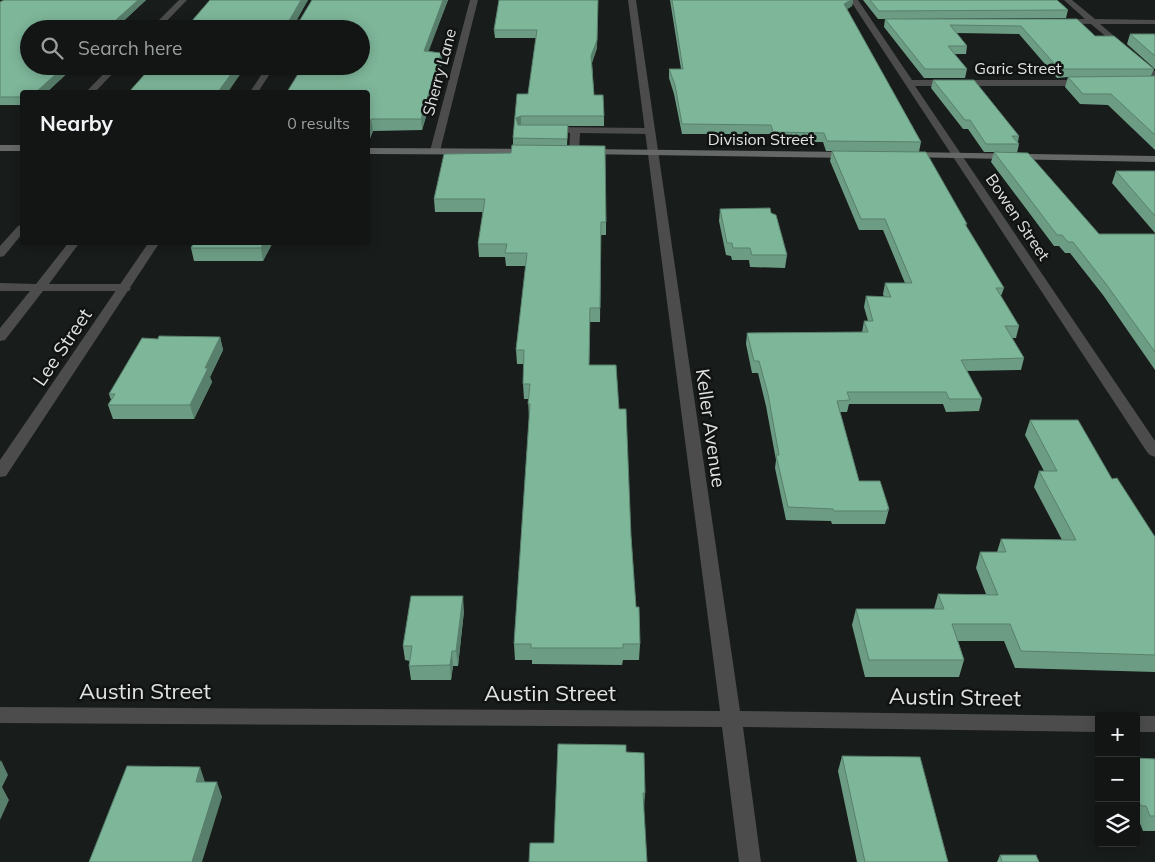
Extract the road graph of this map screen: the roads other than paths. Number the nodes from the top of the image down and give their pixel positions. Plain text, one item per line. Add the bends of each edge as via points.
1 (183, 0) edge
2 (474, 0) edge
3 (632, 0) edge
4 (854, 0) edge
5 (1068, 0) edge
6 (163, 20) edge
7 (1045, 21) edge
8 (1094, 21) junction
9 (1155, 22) edge
10 (107, 75) edge
11 (265, 75) edge
12 (1155, 75) edge
13 (1099, 82) edge
14 (911, 83) junction
15 (92, 90) edge
16 (255, 90) edge
17 (539, 130) edge
18 (574, 130) junction
19 (648, 131) junction
20 (0, 148) edge
21 (20, 148) edge
22 (370, 151) edge
23 (435, 151) junction
24 (544, 152) edge
25 (570, 152) joint
26 (652, 153) junction
27 (858, 155) edge
28 (898, 155) edge
29 (957, 155) junction
30 (1155, 159) edge
31 (20, 230) edge
32 (73, 245) edge
33 (153, 245) edge
34 (0, 252) edge
35 (0, 287) edge
36 (40, 287) junction
37 (125, 288) junction
38 (0, 338) edge
39 (1155, 452) edge
40 (0, 472) edge
41 (0, 715) edge
42 (732, 719) junction
43 (1095, 724) edge
44 (1140, 724) edge
45 (1155, 724) edge
46 (750, 862) edge

1 - 6 street
2 - 23 street, Sherry Lane
3 - 19 street, Keller Avenue
4 - 14 street, Bowen Street via 874,23
5 - 8 street
7 - 8 street
8 - 9 street
8 - 12 street
10 - 15 street
11 - 16 street
13 - 14 street, Garic Street
14 - 29 street, Bowen Street
17 - 18 street
18 - 19 street
18 - 25 street
19 - 26 street, Keller Avenue
20 - 21 main road
22 - 23 main road
23 - 24 main road
25 - 26 main road, Division Street
26 - 27 main road, Division Street
26 - 42 street, Keller Avenue
28 - 29 main road
29 - 30 main road
29 - 39 street, Bowen Street
31 - 34 street
32 - 36 street
33 - 37 street, Lee Street
35 - 36 street
36 - 37 street
36 - 38 street
37 - 40 street, Lee Street
41 - 42 street, Austin Street
42 - 43 street, Austin Street
42 - 46 street, Keller Avenue
44 - 45 street

